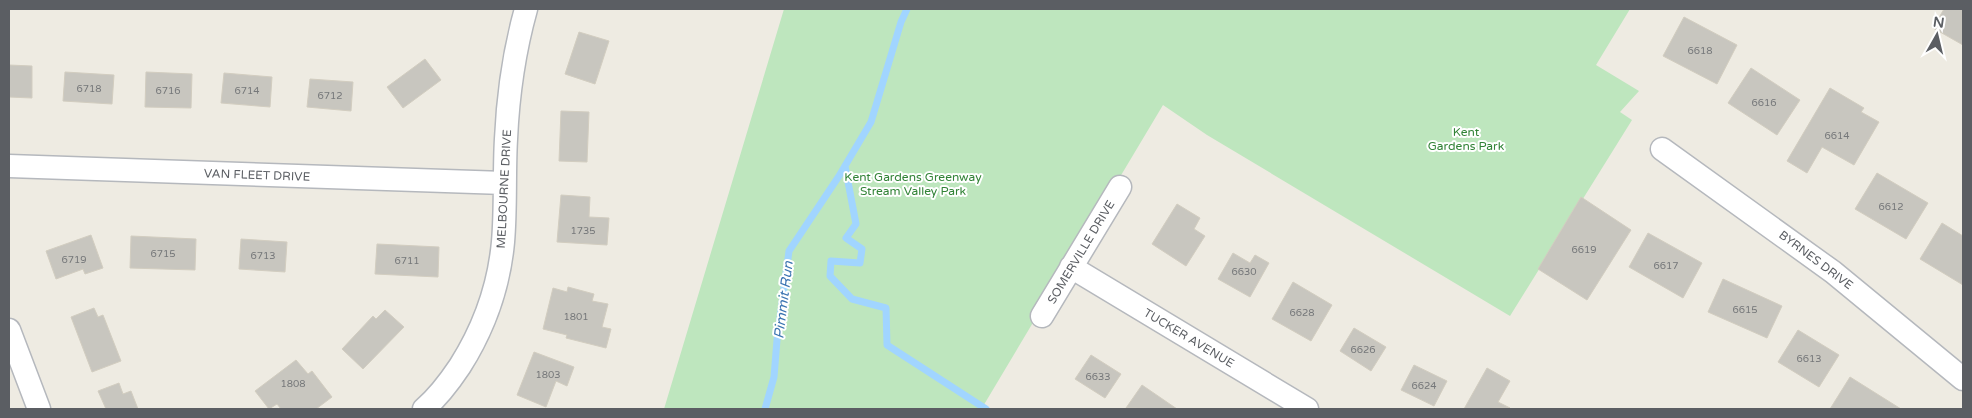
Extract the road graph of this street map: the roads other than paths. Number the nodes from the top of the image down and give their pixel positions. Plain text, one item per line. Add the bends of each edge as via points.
1 (526, 9) edge
2 (1662, 149) dead end
3 (9, 166) edge
4 (504, 183) junction
5 (1120, 187) dead end
6 (1071, 268) junction
7 (1042, 316) dead end
8 (9, 330) edge
9 (1963, 379) edge
10 (39, 409) edge
11 (424, 409) edge
12 (1307, 409) edge

1 - 4 street, MELBOURNE DRIVE via 510,90
2 - 9 street, BYRNES DRIVE via 1833,272
3 - 4 street, VAN FLEET DRIVE
4 - 11 street, MELBOURNE DRIVE via 503,241 497,279 486,316 471,348 450,380
5 - 6 street, SOMERVILLE DRIVE
6 - 7 street, SOMERVILLE DRIVE
6 - 12 street, TUCKER AVENUE
8 - 10 street

